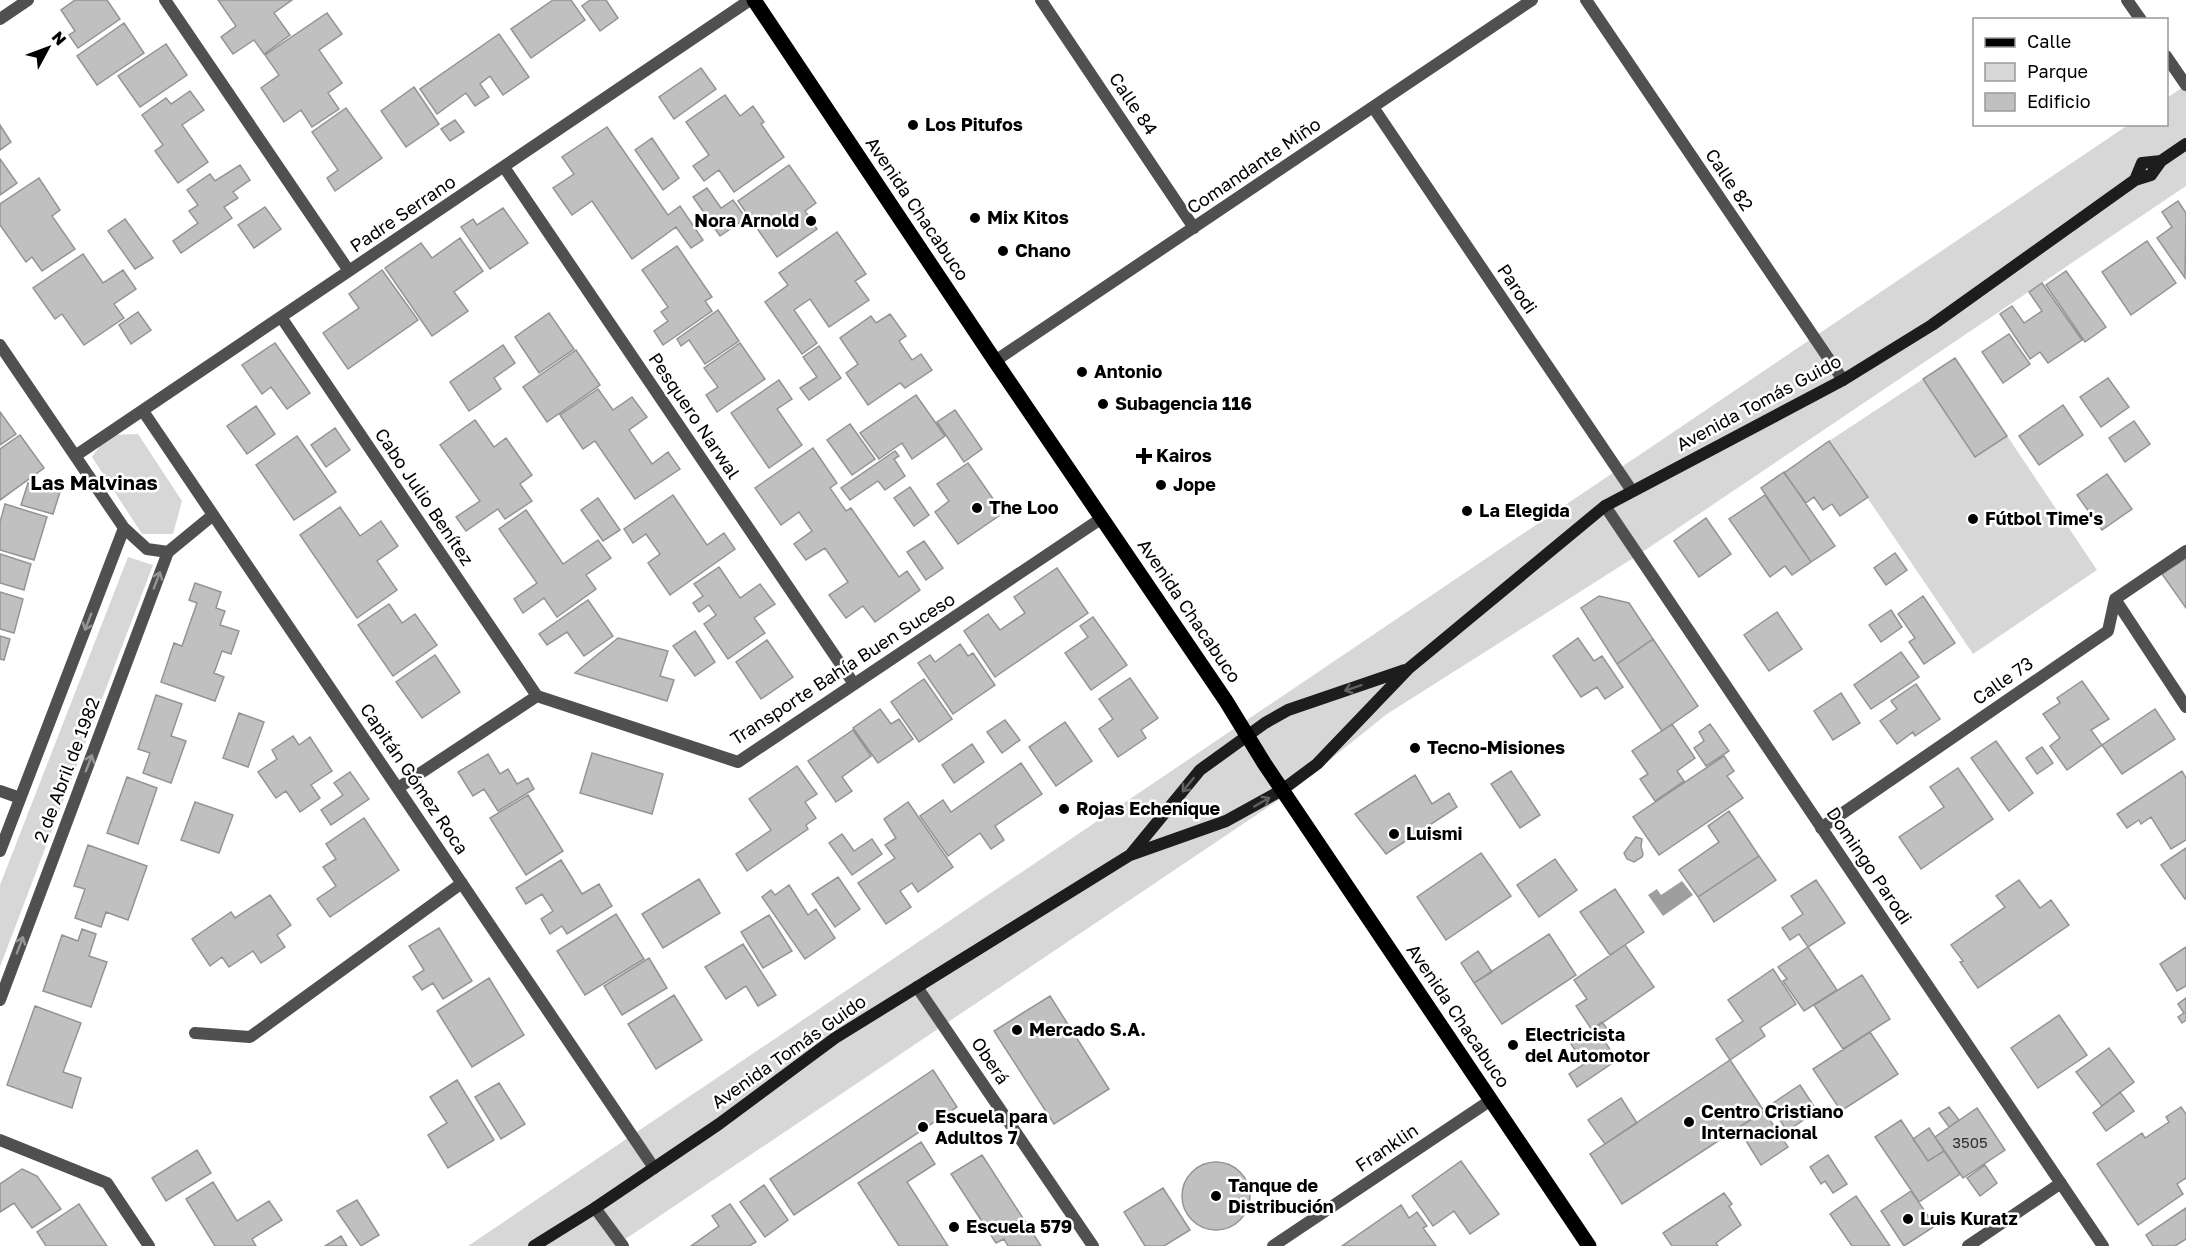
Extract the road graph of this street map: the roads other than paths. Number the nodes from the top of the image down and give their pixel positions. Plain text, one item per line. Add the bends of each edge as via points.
1 (28, 0) edge
2 (165, 0) edge
3 (752, 0) edge
4 (1041, 0) edge
5 (1532, 0) edge
6 (1586, 0) edge
7 (2127, 0) edge
8 (2140, 18) edge
9 (0, 19) edge
10 (2168, 59) edge
11 (2186, 85) edge
12 (1373, 107) junction
13 (2186, 144) edge
14 (504, 167) junction
15 (1194, 228) junction
16 (349, 271) junction
17 (281, 317) junction
18 (0, 345) edge
19 (995, 361) junction
20 (1843, 380) junction
21 (142, 411) junction
22 (75, 456) junction
23 (1632, 490) junction
24 (1605, 506) junction
25 (213, 515) junction
26 (1102, 518) junction
27 (124, 528) junction
28 (2186, 551) edge
29 (168, 552) junction
30 (2115, 599) junction
31 (1408, 669) junction
32 (854, 684) junction
33 (537, 696) junction
34 (2186, 707) edge
35 (1247, 735) junction
36 (398, 788) junction
37 (1282, 790) junction
38 (0, 791) edge
39 (20, 798) junction
40 (1821, 828) junction
41 (0, 851) edge
42 (1130, 855) junction
43 (462, 883) junction
44 (917, 987) junction
45 (0, 1000) edge
46 (195, 1033) dead end
47 (1491, 1100) junction
48 (0, 1140) edge
49 (654, 1168) junction
50 (2061, 1183) junction
51 (596, 1208) junction
52 (149, 1246) edge
53 (534, 1246) edge
54 (623, 1246) edge
55 (1093, 1246) edge
56 (1273, 1246) edge
57 (1589, 1246) edge
58 (1968, 1246) edge
59 (2103, 1246) edge

1 - 9 street
2 - 16 street
3 - 14 street, Padre Serrano
3 - 19 main road, Avenida Chacabuco
4 - 15 street, Calle 84
5 - 12 street, Comandante Miño
6 - 20 street, Calle 82
7 - 8 street
10 - 11 street
12 - 15 street, Comandante Miño
12 - 23 street, Parodi
13 - 20 main road, Avenida Tomás Guido via 2161,161 2151,175 2136,180 1932,325
14 - 16 street, Padre Serrano
14 - 32 street, Pesquero Narwal
15 - 19 street, Comandante Miño
16 - 17 street, Padre Serrano
17 - 21 street, Padre Serrano
17 - 33 street, Cabo Julio Benítez
18 - 22 street
19 - 26 main road, Avenida Chacabuco
20 - 23 main road, Avenida Tomás Guido
21 - 22 street, Padre Serrano
21 - 25 street, Capitán Gómez Roca
22 - 27 street
23 - 24 main road, Avenida Tomás Guido
24 - 31 main road, Avenida Tomás Guido
24 - 40 street, Domingo Parodi
25 - 29 street
25 - 36 street, Capitán Gómez Roca
26 - 32 street, Transporte Bahía Buen Suceso
26 - 35 main road, Avenida Chacabuco
27 - 29 street via 147,549
27 -> 39 street, 2 de Abril de 1982
28 - 30 street
45 -> 29 street, 2 de Abril de 1982
30 - 34 street
30 - 40 street, Calle 73 via 2108,631
31 -> 35 main road, Avenida Tomás Guido via 1288,710
31 - 37 main road, Avenida Tomás Guido via 1317,764
32 - 33 street, Transporte Bahía Buen Suceso via 738,762
33 - 36 street
35 - 37 main road, Avenida Chacabuco
35 -> 42 main road, Avenida Tomás Guido via 1200,770
36 - 43 street, Capitán Gómez Roca
42 -> 37 main road, Avenida Tomás Guido via 1226,821
37 - 47 main road, Avenida Chacabuco
38 - 39 street
39 - 41 street, 2 de Abril de 1982
40 - 50 street, Domingo Parodi
42 - 44 main road, Avenida Tomás Guido
43 - 46 street via 250,1037
43 - 49 street, Capitán Gómez Roca
44 - 49 main road, Avenida Tomás Guido via 835,1038
44 - 55 street, Oberá
47 - 56 street, Franklin
47 - 57 main road, Avenida Chacabuco
48 - 52 street via 107,1184
49 - 51 main road, Avenida Tomás Guido
50 - 58 street
50 - 59 street, Domingo Parodi
51 - 53 main road, Avenida Tomás Guido
51 - 54 street

